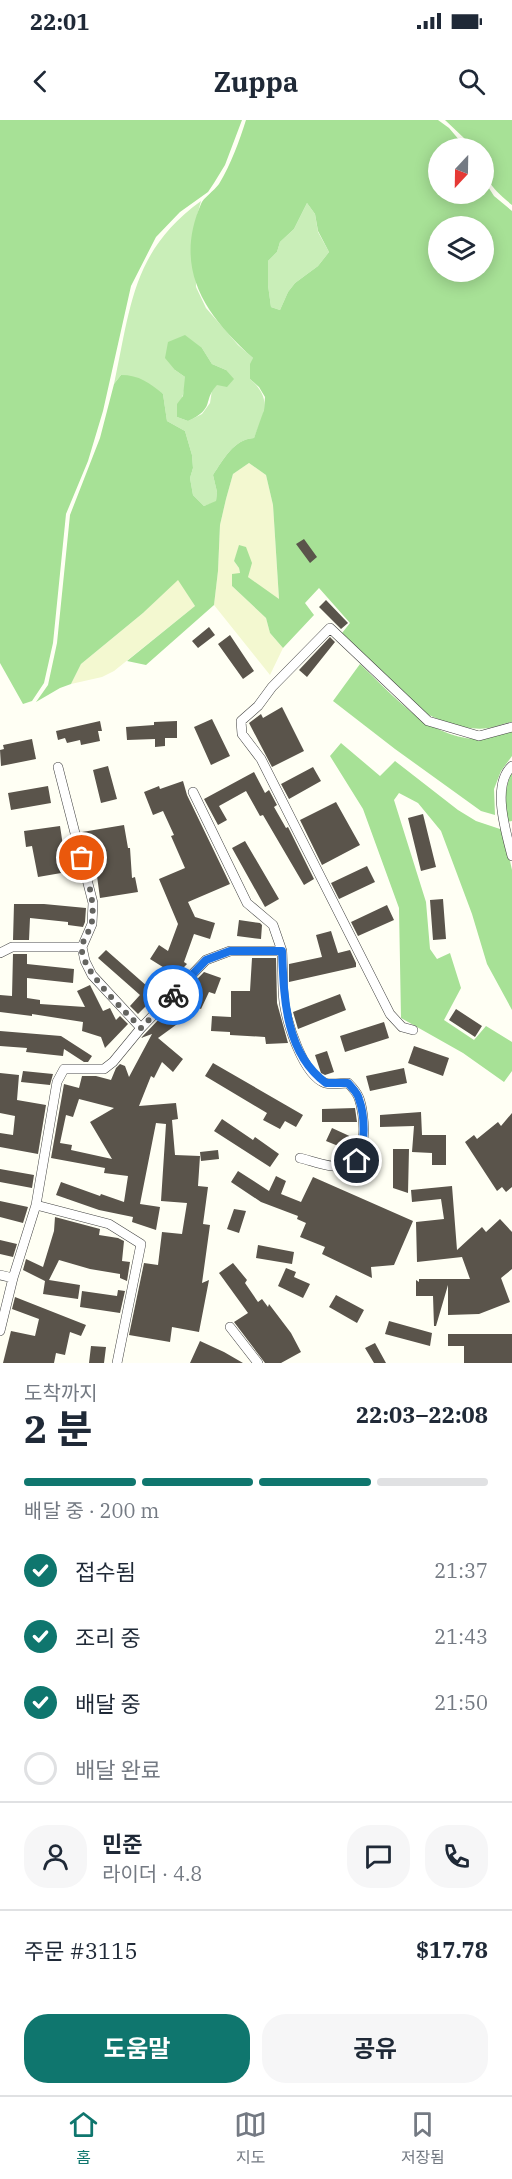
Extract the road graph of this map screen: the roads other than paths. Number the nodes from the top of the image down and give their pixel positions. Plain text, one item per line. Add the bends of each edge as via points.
1 (512, 727) edge
2 (512, 766) edge
3 (58, 767) dead end
4 (193, 792) dead end
5 (512, 856) edge
6 (82, 947) junction
7 (282, 951) junction
8 (0, 953) edge
9 (141, 1028) junction
10 (413, 1030) dead end
11 (300, 1158) dead end
12 (36, 1205) junction
13 (0, 1275) edge
14 (13, 1278) junction
15 (230, 1326) dead end
16 (0, 1330) edge
17 (117, 1363) edge
18 (258, 1363) edge

1 - 10 street via 479,736 428,721 330,628 242,721 242,734 261,759 390,1014 402,1027
2 - 5 street via 503,784 500,806
3 - 6 street via 93,903 92,924
4 - 7 street via 247,903 273,925
6 - 8 street via 12,947
6 - 9 street via 92,975
7 - 9 street via 230,951 206,960
7 - 11 street via 284,1003 295,1042 307,1065 326,1083 348,1083 359,1096 362,1118 363,1142 357,1161 346,1167
9 - 12 street via 104,1070 64,1069 57,1082
12 - 14 street
12 - 17 street via 109,1224 141,1244
13 - 14 street
14 - 16 street
15 - 18 street

